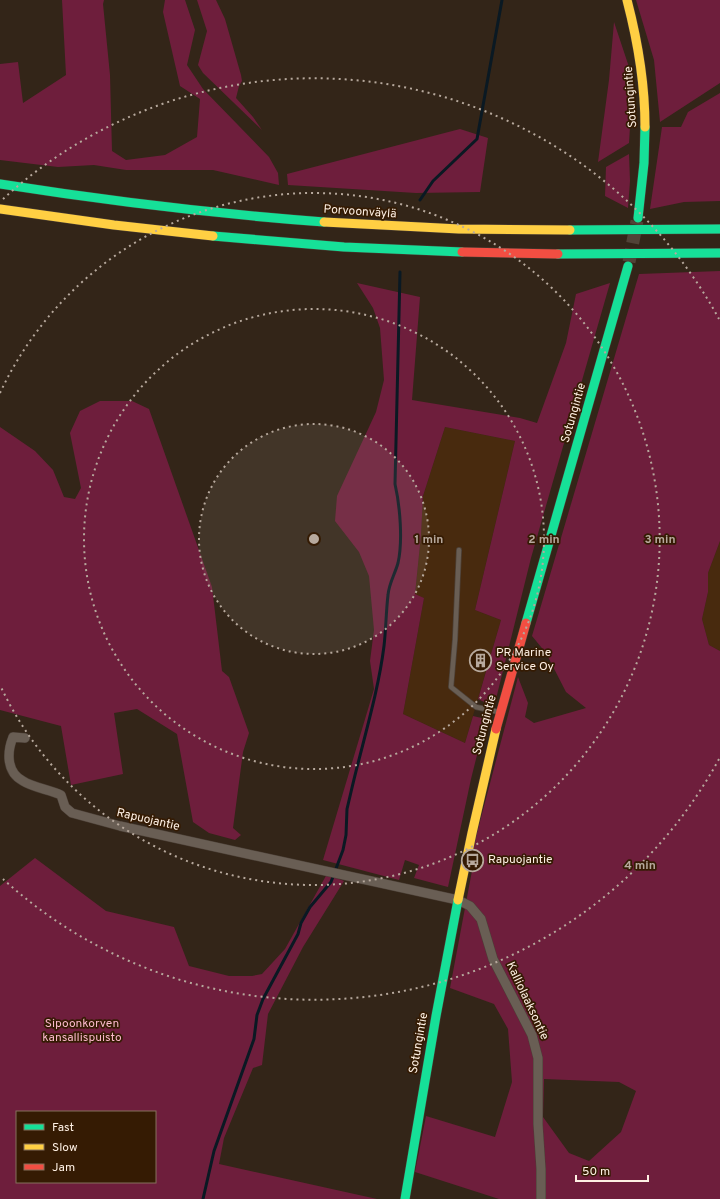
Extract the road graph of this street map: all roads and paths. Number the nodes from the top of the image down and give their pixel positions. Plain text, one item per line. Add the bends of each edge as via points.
1 (627, 0) edge
2 (0, 184) edge
3 (0, 209) edge
4 (638, 218) tunnel mouth
5 (720, 229) edge
6 (720, 253) edge
7 (628, 266) tunnel mouth
8 (459, 550) dead end
9 (500, 712) junction
10 (25, 738) dead end
11 (458, 900) junction
12 (405, 1199) edge
13 (541, 1199) edge

1 - 4 main road, Sotungintie via 638,39 645,103 646,136
2 - 5 main road, Porvoonväylä via 80,197 191,210 371,225 498,230
3 - 6 main road via 194,234 373,249 475,253
7 - 9 main road, Sotungintie
8 - 9 lane via 451,687 476,707
9 - 11 main road, Sotungintie via 472,828
10 - 11 street, Rapuojantie via 13,737 8,758 12,770 22,781 61,795 65,807 72,813 142,831
11 - 12 main road, Sotungintie
11 - 13 street, Kalliolaaksontie via 470,906 481,919 493,959 532,1035 536,1048

